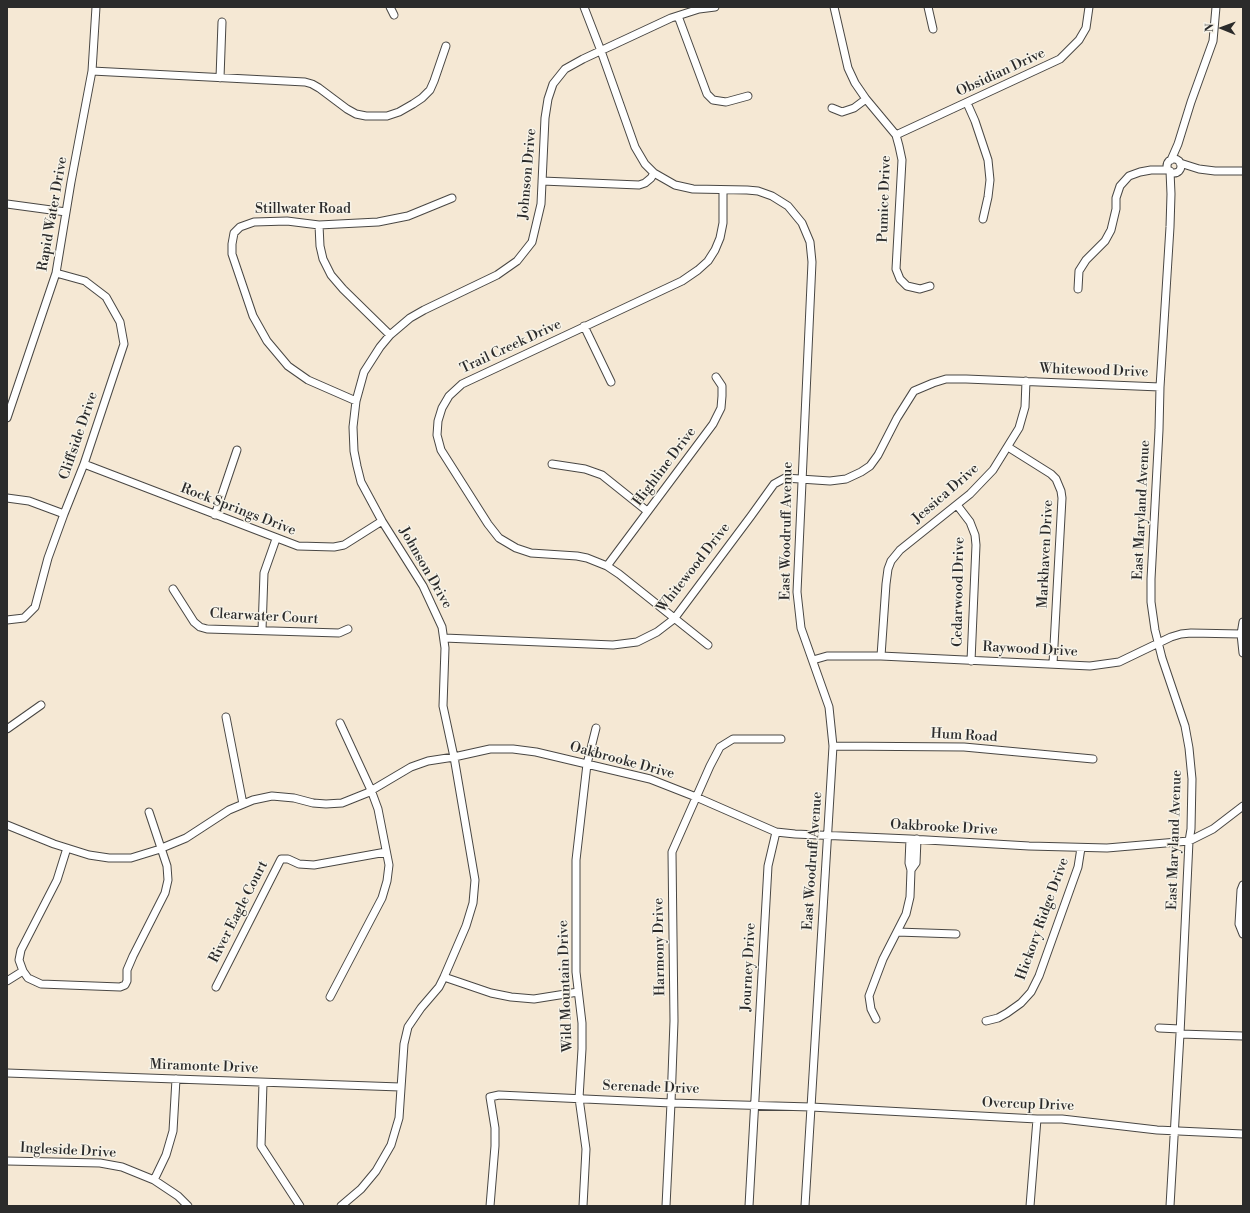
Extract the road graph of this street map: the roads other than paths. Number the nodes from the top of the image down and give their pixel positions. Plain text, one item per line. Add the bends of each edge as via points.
1 (96, 7) edge
2 (390, 7) edge
3 (584, 7) edge
4 (715, 7) edge
5 (834, 7) edge
6 (928, 7) edge
7 (1089, 7) edge
8 (1216, 7) edge
9 (394, 15) dead end
10 (678, 16) junction
11 (222, 22) dead end
12 (933, 29) dead end
13 (446, 46) dead end
14 (601, 51) junction
15 (92, 71) junction
16 (220, 78) junction
17 (748, 96) dead end
18 (866, 99) junction
19 (967, 102) junction
20 (832, 108) dead end
21 (896, 135) junction
22 (1174, 166) junction
23 (1243, 171) edge
24 (654, 173) junction
25 (542, 181) junction
26 (723, 190) junction
27 (452, 198) dead end
28 (7, 204) edge
29 (66, 212) junction
30 (983, 219) dead end
31 (319, 225) junction
32 (56, 273) junction
33 (930, 286) dead end
34 (1078, 289) dead end
35 (584, 326) junction
36 (390, 334) junction
37 (716, 377) dead end
38 (1026, 381) junction
39 (611, 382) dead end
40 (1160, 387) junction
41 (356, 401) junction
42 (7, 418) edge
43 (1008, 447) junction
44 (237, 450) dead end
45 (84, 464) junction
46 (552, 464) dead end
47 (801, 479) junction
48 (7, 498) edge
49 (957, 505) junction
50 (647, 510) junction
51 (64, 514) junction
52 (215, 515) junction
53 (382, 521) junction
54 (276, 539) junction
55 (607, 566) junction
56 (173, 589) dead end
57 (674, 619) junction
58 (7, 620) edge
59 (1243, 622) edge
60 (348, 629) dead end
61 (262, 630) junction
62 (1241, 634) junction
63 (444, 638) junction
64 (1158, 643) junction
65 (708, 645) dead end
66 (1243, 653) edge
67 (881, 656) junction
68 (813, 660) junction
69 (971, 661) junction
70 (1053, 664) junction
71 (41, 705) dead end
72 (226, 717) dead end
73 (340, 723) dead end
74 (596, 728) dead end
75 (7, 729) edge
76 (781, 739) dead end
77 (833, 746) junction
78 (454, 757) junction
79 (1093, 759) dead end
80 (587, 764) junction
81 (371, 790) junction
82 (696, 797) junction
83 (244, 804) junction
84 (1243, 806) edge
85 (149, 812) dead end
86 (7, 825) edge
87 (776, 832) junction
88 (828, 835) junction
89 (914, 839) junction
90 (1189, 841) junction
91 (67, 848) junction
92 (162, 848) junction
93 (1081, 848) junction
94 (386, 852) junction
95 (1243, 885) edge
96 (897, 932) junction
97 (956, 934) dead end
98 (1243, 934) edge
99 (23, 971) junction
100 (444, 977) junction
101 (7, 981) edge
102 (216, 987) dead end
103 (578, 992) junction
104 (330, 997) dead end
105 (876, 1019) dead end
106 (986, 1021) dead end
107 (1159, 1028) dead end
108 (1180, 1032) junction
109 (1243, 1036) edge
110 (7, 1073) edge
111 (176, 1080) junction
112 (263, 1083) junction
113 (400, 1087) junction
114 (579, 1098) junction
115 (672, 1103) junction
116 (755, 1106) junction
117 (811, 1107) junction
118 (1037, 1119) junction
119 (1174, 1130) junction
120 (1243, 1134) edge
121 (7, 1161) edge
122 (154, 1180) junction
123 (188, 1206) edge
124 (300, 1206) edge
125 (341, 1206) edge
126 (490, 1206) edge
127 (583, 1206) edge
128 (666, 1206) edge
129 (749, 1206) edge
130 (805, 1206) edge
131 (1030, 1206) edge
132 (1170, 1206) edge

1 - 15 street, Rapid Water Drive
2 - 9 street
3 - 14 street, East Woodruff Avenue
4 - 10 street, Johnson Drive
5 - 18 street, Pumice Drive via 848,68
6 - 12 street
7 - 19 street, Obsidian Drive via 1086,28 1079,40 1060,59
8 - 22 street, East Maryland Avenue via 1213,41 1191,102 1178,144 1179,155
10 - 14 street, Johnson Drive
10 - 17 street via 707,94 713,100 726,102
11 - 16 street
13 - 16 street via 430,90 413,104 387,116 356,114 319,88 305,82
14 - 24 street, East Woodruff Avenue via 635,146 645,164
14 - 25 street, Johnson Drive via 565,69 553,84 548,99
15 - 16 street
15 - 29 street, Rapid Water Drive
18 - 20 street via 854,108 842,112
18 - 21 street, Pumice Drive
19 - 21 street, Obsidian Drive
19 - 30 street via 988,160 990,180
21 - 33 street, Pumice Drive via 902,160 896,269 900,279 907,286 920,289
22 - 23 street via 1215,171
22 - 34 street via 1129,176 1120,186 1111,230 1105,241 1079,271
22 - 40 street, East Maryland Avenue
24 - 25 street via 646,183 640,185
24 - 26 street, East Woodruff Avenue via 675,184 693,189
25 - 36 street, Johnson Drive via 541,204 532,242 517,260 497,275 410,318
26 - 35 street, Trail Creek Drive via 723,223 720,238 708,261 682,281
26 - 47 street, East Woodruff Avenue via 747,190 772,196 788,206 802,223 810,242 812,262
27 - 31 street, Stillwater Road via 408,216 378,222
28 - 29 street
29 - 32 street, Rapid Water Drive
31 - 36 street via 323,259 331,275
31 - 41 street, Stillwater Road via 287,221 247,224 234,233 232,254 253,316 267,341 288,366 308,380
32 - 42 street, Rapid Water Drive
32 - 45 street, Cliffside Drive via 85,281 106,298 120,322 124,344
35 - 39 street
35 - 55 street, Trail Creek Drive via 462,384 448,396 442,408 438,421 438,435 441,450 499,538 531,553 577,556
36 - 41 street, Johnson Drive via 364,372
37 - 50 street, Highline Drive via 722,386 722,396 721,408 713,424
38 - 40 street, Whitewood Drive
38 - 43 street, Jessica Drive via 1023,416
38 - 47 street via 946,379 914,391 878,455 866,469 846,479
40 - 64 street, East Maryland Avenue via 1151,579 1152,615
41 - 53 street, Johnson Drive via 353,438 356,466
43 - 49 street, Jessica Drive via 982,483
43 - 70 street, Markhaven Drive via 1051,474 1061,491
44 - 52 street
45 - 51 street, Cliffside Drive
45 - 52 street, Rock Springs Drive
46 - 50 street via 585,469 602,475
47 - 57 street, Whitewood Drive via 785,478 774,484
47 - 68 street, East Woodruff Avenue via 797,592 801,628
48 - 51 street via 29,501
49 - 67 street, Jessica Drive via 900,550 891,561 886,584
49 - 69 street, Cedarwood Drive via 970,522 976,545
50 - 55 street, Highline Drive
51 - 58 street, Cliffside Drive via 48,558 35,607 24,618
52 - 54 street, Rock Springs Drive
53 - 54 street, Rock Springs Drive via 344,545 334,547 298,546
53 - 63 street, Johnson Drive via 423,586 442,627
54 - 61 street via 264,573
55 - 57 street, Trail Creek Drive
56 - 61 street, Clearwater Court via 200,627
57 - 63 street, Whitewood Drive via 657,632 637,642 613,645
57 - 65 street, Trail Creek Drive
59 - 62 street
60 - 61 street, Clearwater Court via 339,633
62 - 64 street, Raywood Drive via 1191,633
62 - 66 street
63 - 78 street, Johnson Drive via 443,706
64 - 70 street, Raywood Drive via 1119,662 1090,666
64 - 90 street, East Maryland Avenue via 1190,748 1192,801
67 - 68 street, Raywood Drive via 827,656
67 - 69 street, Raywood Drive
68 - 77 street, East Woodruff Avenue via 829,707
69 - 70 street, Raywood Drive
71 - 75 street
72 - 83 street
73 - 81 street
74 - 80 street, Wild Mountain Drive
76 - 82 street, Harmony Drive via 733,739 720,747
77 - 79 street, Hum Road via 964,748
77 - 88 street, East Woodruff Avenue
78 - 80 street, Oakbrooke Drive via 490,749 513,749
78 - 81 street, Oakbrooke Drive via 428,761 412,767
78 - 100 street, Johnson Drive via 475,880 473,903 466,926
80 - 82 street, Oakbrooke Drive via 650,779
80 - 103 street, Wild Mountain Drive via 576,860
81 - 83 street, Oakbrooke Drive via 342,803 312,803 272,796
81 - 94 street via 378,809
82 - 87 street, Oakbrooke Drive
82 - 115 street, Harmony Drive via 672,852
83 - 92 street, Oakbrooke Drive via 229,810 186,838
84 - 90 street, Oakbrooke Drive via 1213,829
85 - 92 street
86 - 91 street, Oakbrooke Drive
87 - 88 street, Oakbrooke Drive
87 - 116 street, Journey Drive via 768,866
88 - 89 street, Oakbrooke Drive
88 - 117 street, East Woodruff Avenue
89 - 93 street, Oakbrooke Drive
89 - 96 street via 910,897 906,914
90 - 93 street, Oakbrooke Drive
90 - 108 street, East Maryland Avenue
91 - 92 street, Oakbrooke Drive via 89,855 131,858
91 - 99 street via 57,880 21,950 19,960
92 - 99 street via 168,880 165,893 133,956 127,970 125,985 120,987 41,984 28,978
93 - 106 street, Hickory Ridge Drive via 1078,867 1031,992 1021,1003 1002,1016
94 - 102 street, River Eagle Court via 314,865 281,859
94 - 104 street via 387,881 382,898
95 - 98 street via 1239,924
96 - 97 street
96 - 105 street via 869,996
99 - 101 street
100 - 103 street via 511,997 534,999
100 - 113 street, Johnson Drive via 408,1027
103 - 114 street, Wild Mountain Drive via 582,1023
107 - 108 street
108 - 109 street
108 - 119 street, East Maryland Avenue
110 - 111 street, Miramonte Drive
111 - 112 street, Miramonte Drive
111 - 122 street via 173,1131 166,1155
112 - 113 street, Miramonte Drive
112 - 124 street via 261,1146
113 - 125 street, Johnson Drive via 399,1118 391,1145 376,1171 361,1189
114 - 115 street, Serenade Drive
114 - 126 street, Serenade Drive via 490,1096 495,1128
114 - 127 street, Wild Mountain Drive via 586,1149
115 - 116 street, Serenade Drive
115 - 128 street, Harmony Drive
116 - 117 street, Serenade Drive
116 - 129 street, Journey Drive
117 - 118 street, Overcup Drive
117 - 130 street, East Woodruff Avenue
118 - 119 street, Overcup Drive via 1080,1120 1134,1128
118 - 131 street
119 - 120 street, Overcup Drive
119 - 132 street, East Maryland Avenue
121 - 122 street, Ingleside Drive via 100,1163 122,1167
122 - 123 street, Ingleside Drive

